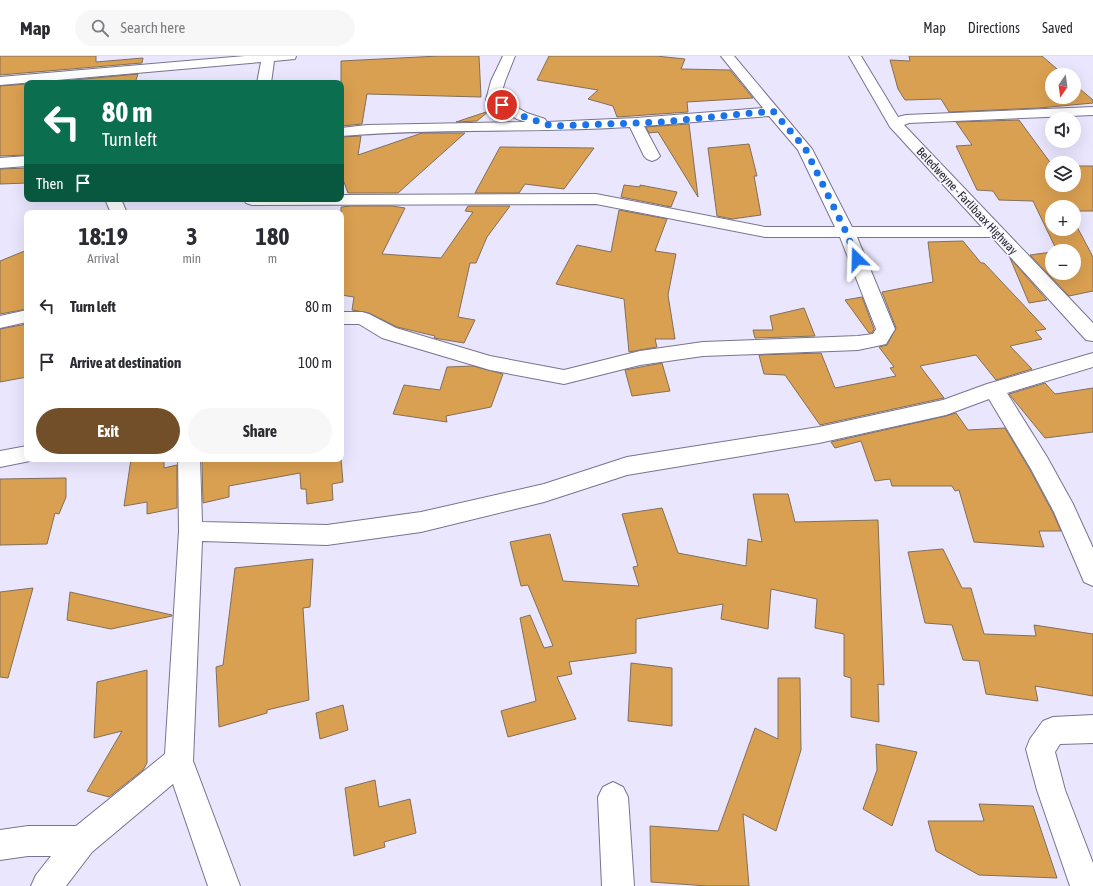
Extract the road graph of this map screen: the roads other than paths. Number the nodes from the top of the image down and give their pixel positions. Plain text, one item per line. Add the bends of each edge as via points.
1 (102, 56) edge
2 (290, 56) edge
3 (509, 56) edge
4 (727, 56) edge
5 (855, 56) edge
6 (268, 57) edge
7 (99, 77) edge
8 (24, 80) edge
9 (25, 80) edge
10 (264, 80) edge
11 (0, 81) edge
12 (773, 111) junction
13 (1093, 111) edge
14 (635, 123) junction
15 (895, 124) junction
16 (552, 126) junction
17 (344, 132) edge
18 (652, 156) dead end
19 (24, 161) edge
20 (0, 163) edge
21 (251, 204) edge
22 (846, 232) junction
23 (996, 232) junction
24 (24, 317) edge
25 (344, 318) edge
26 (0, 322) edge
27 (1093, 335) edge
28 (1093, 360) edge
29 (994, 389) junction
30 (24, 455) edge
31 (0, 459) edge
32 (189, 462) edge
33 (191, 531) junction
34 (1093, 575) edge
35 (1093, 729) edge
36 (179, 761) junction
37 (614, 797) dead end
38 (82, 841) junction
39 (0, 845) edge
40 (47, 886) edge
41 (224, 886) edge
42 (618, 886) edge
43 (1086, 886) edge

1 - 7 street
2 - 6 street
3 - 16 street via 493,100 522,116
4 - 12 street
5 - 15 street, Beledweyne - Farlibaax Highway
6 - 7 street
6 - 10 street
7 - 9 street
8 - 11 street
12 - 14 street
12 - 22 street via 805,148
13 - 15 street via 906,119
14 - 16 street
14 - 18 street
15 - 23 street, Beledweyne - Farlibaax Highway
16 - 17 street via 414,127
19 - 20 street
21 - 22 street via 596,199 765,232
22 - 23 street
22 - 25 street via 886,329 879,339 858,343 703,349 640,358 564,377 490,363 389,333 362,318
23 - 27 street, Beledweyne - Farlibaax Highway
24 - 26 street
28 - 29 street
29 - 33 street via 946,407 819,436 627,466 544,493 421,522 327,535
29 - 34 street via 1065,510
30 - 31 street
32 - 33 street
33 - 36 street
35 - 43 street via 1053,731 1040,749 1051,790
36 - 38 street
36 - 41 street
37 - 42 street
38 - 39 street via 28,841
38 - 40 street

